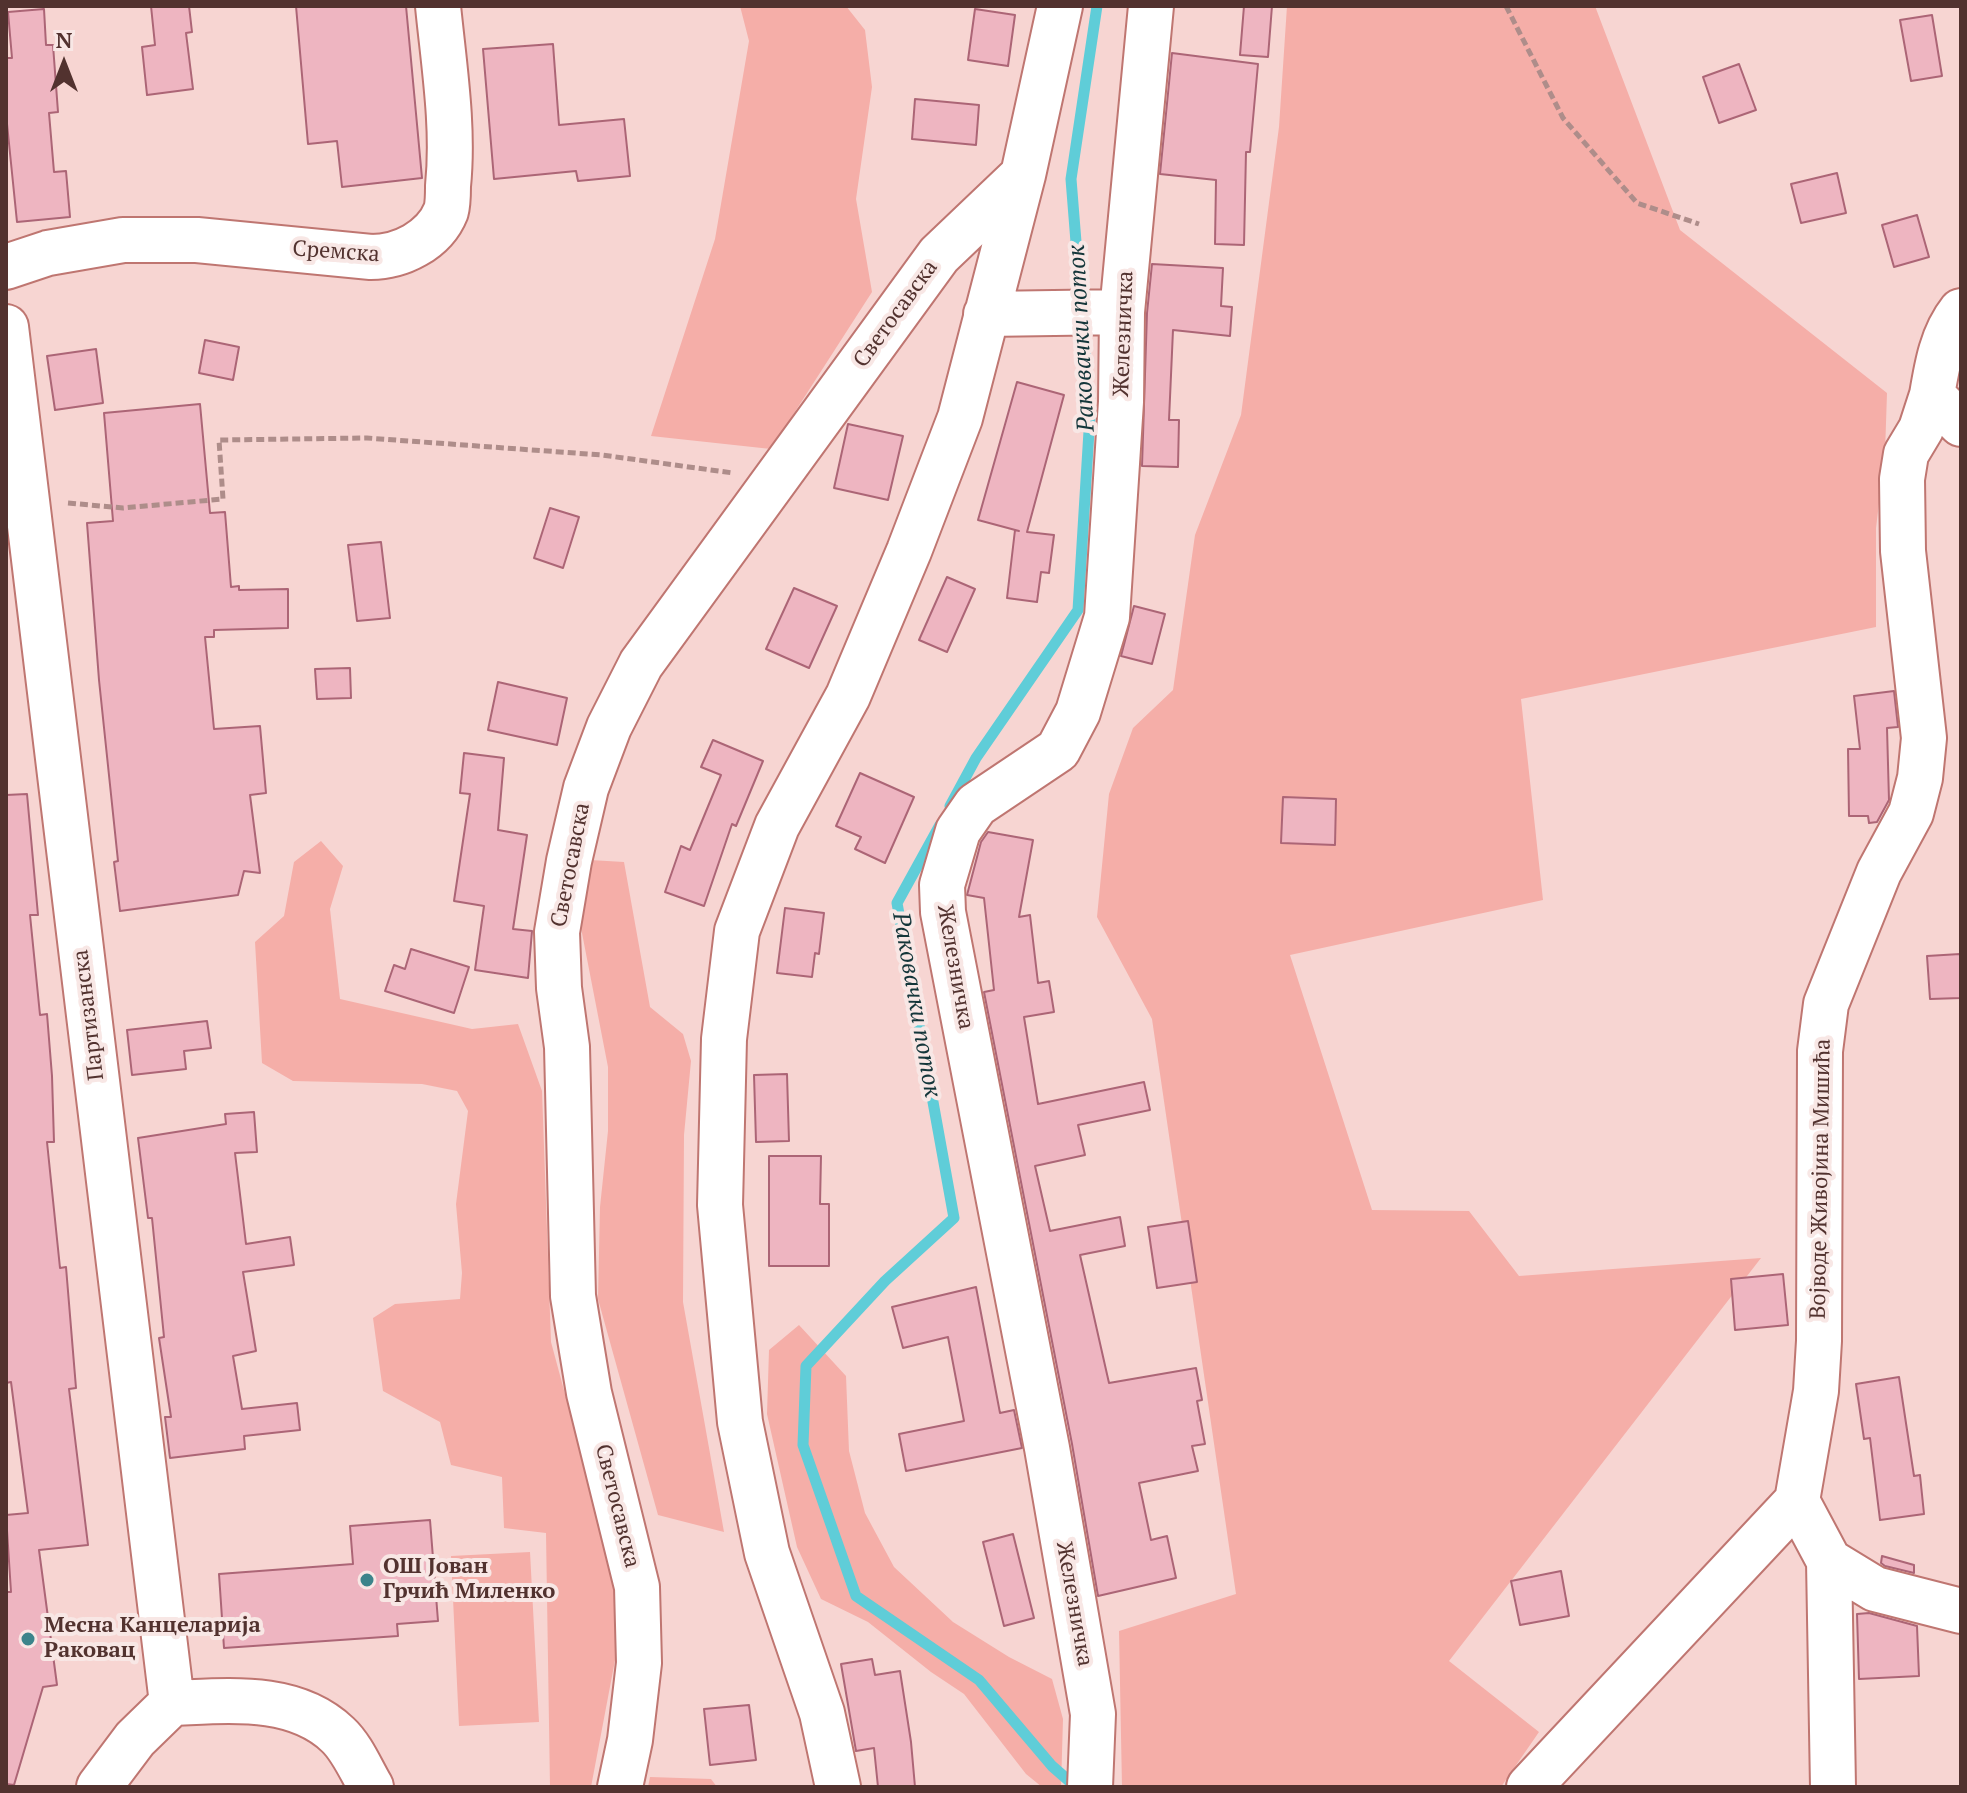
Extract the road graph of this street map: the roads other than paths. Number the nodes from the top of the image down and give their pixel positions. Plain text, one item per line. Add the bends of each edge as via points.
1 (438, 6) edge
2 (1060, 6) edge
3 (1151, 6) edge
4 (1023, 175) junction
5 (6, 267) edge
6 (1961, 311) edge
7 (1122, 312) junction
8 (986, 314) junction
9 (6, 327) edge
10 (1947, 409) edge
11 (1797, 1501) junction
12 (1829, 1561) junction
13 (1961, 1611) edge
14 (172, 1703) junction
15 (1091, 1779) edge
16 (99, 1787) edge
17 (371, 1787) edge
18 (620, 1787) edge
19 (838, 1787) edge
20 (1529, 1787) edge
21 (1833, 1787) edge

1 - 5 street, Сремска via 452,153 446,211 431,233 408,250 371,257 197,240 123,240 48,253
2 - 4 street
3 - 7 street, Железничка
4 - 8 street
4 - 18 street, Светосавска via 939,255 641,664 586,788 557,932 567,1047 573,1296 589,1393 637,1587 639,1663
6 - 10 street, Војводе Живојина Мишића via 1937,364
7 - 8 street
7 - 15 street, Железничка via 1107,617 1078,712 1058,750 976,805 958,831 942,885 1093,1714
8 - 19 street via 960,418 909,551 848,696 777,826 737,931 724,1039 720,1205 740,1422 767,1553 822,1713
9 - 14 street, Партизанска
10 - 11 street, Војводе Живојина Мишића via 1921,429 1906,454 1902,479 1903,551 1924,738 1920,778 1911,813 1879,872 1826,1004 1819,1066 1816,1391
11 - 12 street
11 - 20 street
12 - 13 street via 1875,1589
12 - 21 street
14 - 16 street via 135,1739
14 - 17 street via 225,1701 297,1710 340,1737

